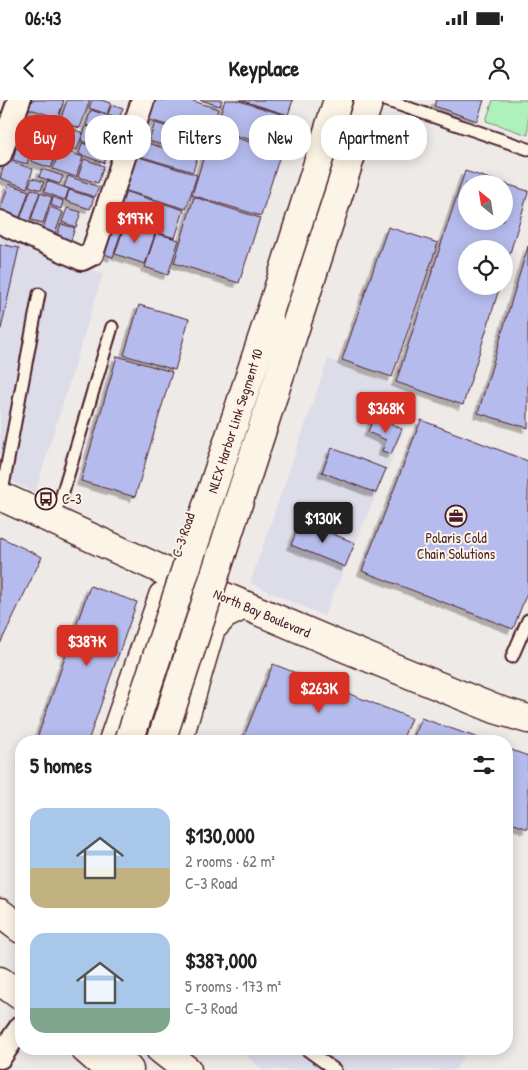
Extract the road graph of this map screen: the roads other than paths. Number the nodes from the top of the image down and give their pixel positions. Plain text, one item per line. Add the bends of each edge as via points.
1 (20, 100) edge
2 (143, 100) edge
3 (329, 100) edge
4 (338, 100) edge
5 (369, 100) edge
6 (378, 100) edge
7 (385, 100) edge
8 (528, 149) edge
9 (0, 155) edge
10 (0, 222) edge
11 (39, 294) dead end
12 (112, 327) dead end
13 (0, 497) edge
14 (52, 520) junction
15 (171, 574) junction
16 (233, 600) junction
17 (528, 620) edge
18 (512, 658) dead end
19 (528, 719) edge
20 (115, 735) edge
21 (131, 735) edge
22 (162, 735) edge
23 (180, 735) edge
24 (0, 981) edge
25 (15, 992) edge
26 (15, 1036) edge
27 (92, 1055) edge
28 (116, 1055) edge
29 (155, 1055) edge
30 (167, 1055) edge
31 (314, 1055) edge
32 (0, 1057) edge
33 (109, 1070) edge
34 (130, 1070) edge
35 (174, 1070) edge
36 (186, 1070) edge
37 (335, 1070) edge

1 - 9 street
2 - 10 street via 92,254 82,259
3 - 15 main road, C-3 Road
4 - 21 main road, NLEX Harbor Link Segment 10, bridge
5 - 22 main road, NLEX Harbor Link Segment 10, bridge
6 - 16 main road via 290,366
7 - 8 lane
11 - 13 lane
12 - 14 lane
13 - 14 main road, North Bay Boulevard
14 - 15 main road, North Bay Boulevard
15 - 16 main road, North Bay Boulevard
15 - 20 main road, C-3 Road
16 - 19 main road, North Bay Boulevard via 495,709
16 - 23 main road via 211,629
17 - 18 lane
24 - 25 main road
26 - 32 street
27 - 33 main road
28 - 34 main road
29 - 35 main road
30 - 36 main road
31 - 37 lane

